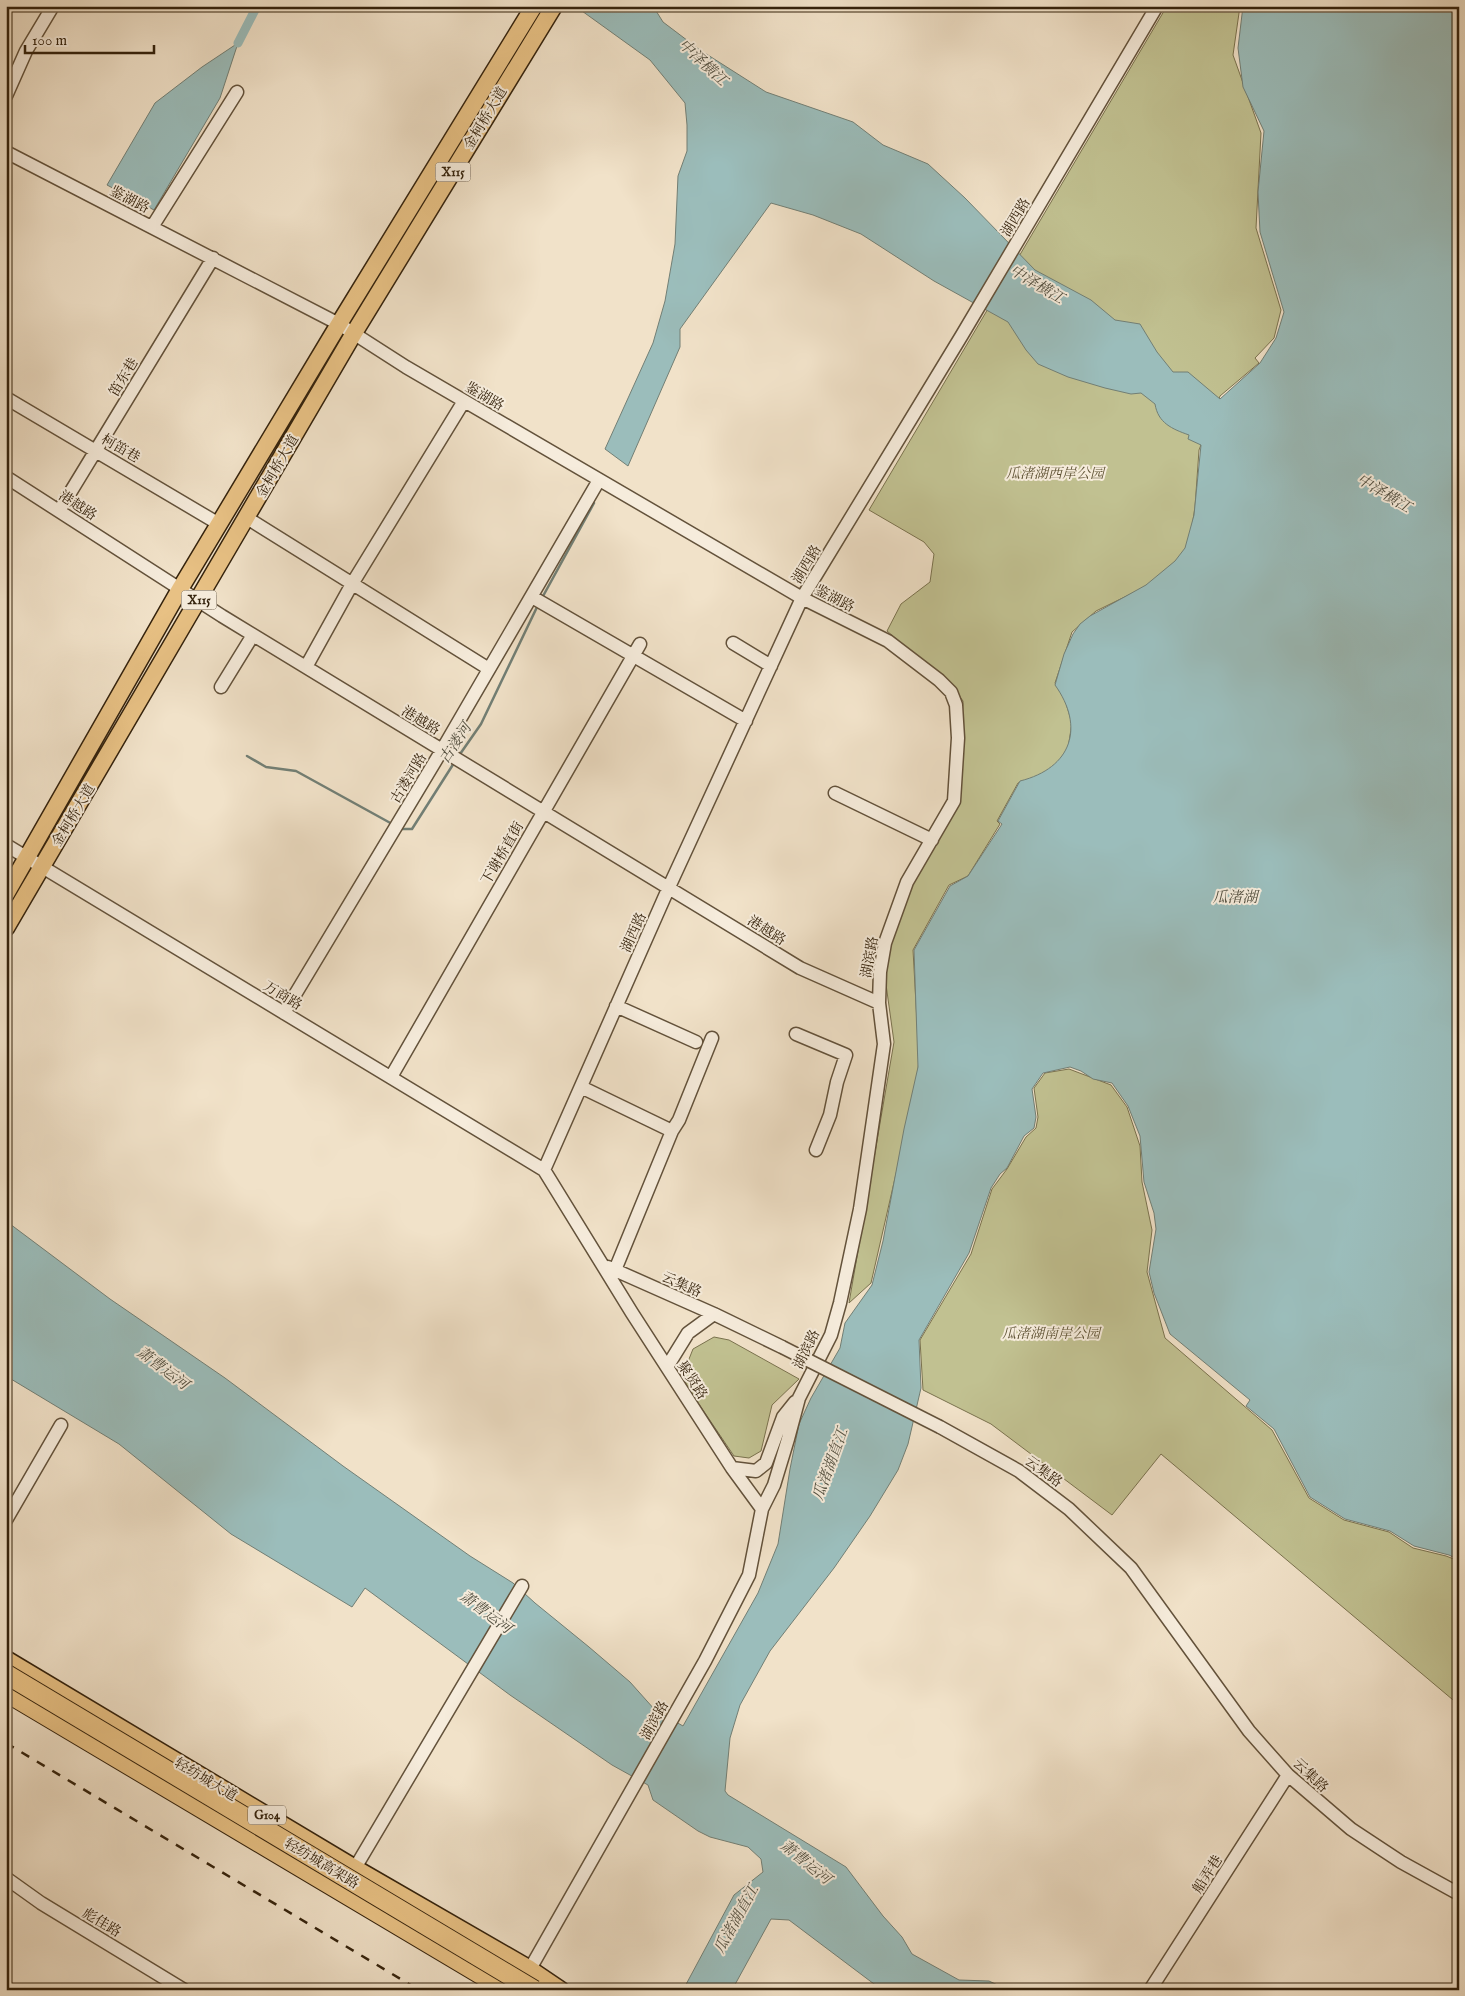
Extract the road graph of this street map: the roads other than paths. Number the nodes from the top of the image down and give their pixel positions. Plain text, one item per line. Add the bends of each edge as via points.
1 (53, 6) edge
2 (534, 6) edge
3 (1157, 6) edge
4 (553, 9) edge
5 (236, 92) dead end
6 (6, 96) edge
7 (6, 152) edge
8 (152, 227) junction
9 (213, 258) junction
10 (339, 324) junction
11 (354, 333) junction
12 (6, 398) edge
13 (464, 401) junction
14 (96, 451) junction
15 (6, 477) edge
16 (600, 480) junction
17 (59, 511) junction
18 (247, 518) junction
19 (219, 524) junction
20 (352, 584) junction
21 (180, 589) junction
22 (802, 598) junction
23 (537, 600) junction
24 (199, 601) junction
25 (254, 635) junction
26 (733, 643) dead end
27 (640, 644) dead end
28 (633, 656) junction
29 (771, 666) junction
30 (306, 667) junction
31 (489, 669) junction
32 (940, 680) joint
33 (221, 687) dead end
34 (746, 721) junction
35 (442, 750) junction
36 (835, 793) dead end
37 (543, 811) junction
38 (932, 840) junction
39 (6, 845) edge
40 (27, 858) junction
41 (42, 867) junction
42 (669, 887) junction
43 (6, 894) edge
44 (6, 928) edge
45 (879, 1004) junction
46 (616, 1006) junction
47 (284, 1013) junction
48 (796, 1034) dead end
49 (712, 1038) dead end
50 (696, 1042) dead end
51 (391, 1077) junction
52 (580, 1087) junction
53 (672, 1131) junction
54 (816, 1150) dead end
55 (544, 1170) junction
56 (601, 1264) junction
57 (615, 1270) junction
58 (714, 1314) junction
59 (667, 1368) junction
60 (799, 1398) junction
61 (61, 1425) dead end
62 (732, 1468) junction
63 (762, 1509) junction
64 (6, 1520) edge
65 (522, 1586) dead end
66 (6, 1659) edge
67 (6, 1674) edge
68 (6, 1692) edge
69 (6, 1702) edge
70 (1288, 1775) junction
71 (355, 1868) junction
72 (6, 1878) edge
73 (1459, 1894) edge
74 (530, 1969) junction
75 (184, 1990) edge
76 (490, 1990) edge
77 (507, 1990) edge
78 (519, 1990) edge
79 (534, 1990) edge
80 (561, 1990) edge
81 (1150, 1990) edge

1 - 6 street via 26,51
2 - 10 main road, 金柯桥大道 / X115
3 - 22 street, 湖西路
4 - 11 main road, 金柯桥大道 / X115
5 - 8 street
7 - 8 street, 鉴湖路
8 - 9 street, 鉴湖路
9 - 10 street, 鉴湖路
9 - 14 street, 笛东巷
10 - 11 street, 鉴湖路
10 - 19 main road, 金柯桥大道 / X115
11 - 13 street, 鉴湖路
11 - 18 main road, 金柯桥大道 / X115
12 - 14 street, 柯笛巷
13 - 16 street, 鉴湖路
13 - 20 street
14 - 17 street, 笛东巷
14 - 19 street, 柯笛巷
15 - 17 street, 港越路
16 - 22 street, 鉴湖路
16 - 23 street, 古溇河路
17 - 21 street, 港越路
18 - 20 street
18 - 24 main road, 金柯桥大道 / X115
19 - 21 main road, 金柯桥大道 / X115
20 - 30 street
20 - 31 street
21 - 24 street, 港越路
21 - 40 main road, 金柯桥大道 / X115
22 - 29 street, 湖西路
22 - 32 street, 鉴湖路 via 888,641
23 - 28 street
23 - 31 street, 古溇河路
24 - 25 street, 港越路
24 - 41 main road, 金柯桥大道 / X115
25 - 30 street, 港越路
25 - 33 street
26 - 29 street
27 - 28 street, 下谢桥直街
28 - 34 street
28 - 37 street, 下谢桥直街
29 - 34 street, 湖西路
30 - 35 street, 港越路
31 - 35 street, 古溇河路
32 - 38 street, 湖滨路 via 951,692 956,705 958,738 954,801
34 - 42 street, 湖西路
35 - 37 street, 港越路
35 - 47 street, 古溇河路
36 - 38 street
37 - 42 street, 港越路
37 - 51 street, 下谢桥直街
38 - 45 street, 湖滨路 via 907,882 885,943
39 - 40 street, 万商路
40 - 41 street, 万商路
40 - 43 main road, 金柯桥大道 / X115
41 - 44 main road, 金柯桥大道 / X115
41 - 47 street, 万商路
42 - 45 street, 港越路 via 800,968
42 - 46 street, 湖西路
45 - 60 street, 湖滨路 via 884,1044 860,1209 831,1335
46 - 50 street
46 - 52 street, 湖西路
47 - 51 street, 万商路
48 - 54 street via 846,1055 830,1115
49 - 53 street
51 - 55 street, 万商路
52 - 53 street
52 - 55 street, 湖西路
53 - 57 street
55 - 56 street
56 - 57 street, 云集路
56 - 59 street, 聚贤路
57 - 58 street, 云集路
58 - 59 street via 688,1333
58 - 70 street, 云集路, bridge via 1019,1470 1069,1509 1131,1568 1249,1731
59 - 62 street, 聚贤路
60 - 62 street via 783,1416 766,1464 756,1471
60 - 63 street, 湖滨路 via 777,1476
61 - 64 street
62 - 63 street, 聚贤路
63 - 74 street, 湖滨路 via 749,1575 705,1661
65 - 71 street
66 - 71 main road, 轻纺城大道 / G104
67 - 79 highway, 轻纺城高架路, bridge
68 - 77 highway, 轻纺城高架路
69 - 76 main road, G104 via 385,1924
70 - 73 street, 云集路 via 1350,1830
70 - 81 street, 船弄巷
71 - 74 main road, 轻纺城大道 / G104
72 - 75 street, 彪佳路 via 41,1903
74 - 78 street, 湖滨路
74 - 80 main road, 轻纺城大道 / G104

